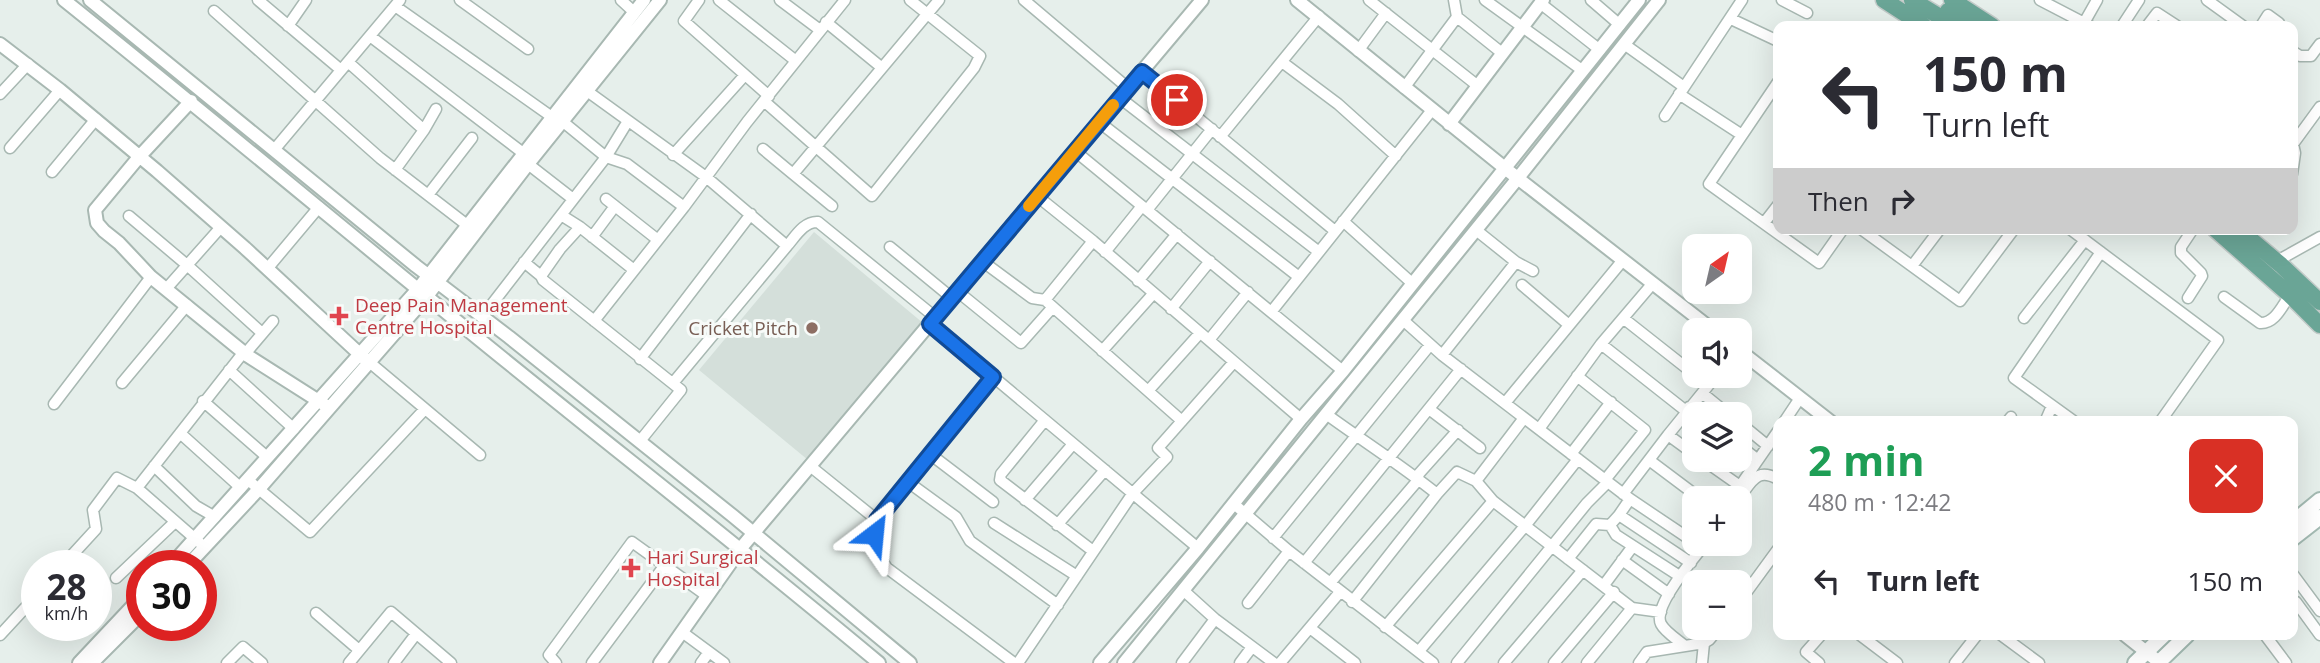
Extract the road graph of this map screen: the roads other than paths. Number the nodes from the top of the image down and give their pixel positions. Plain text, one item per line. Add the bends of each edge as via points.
1 (64, 0) edge
2 (90, 0) edge
3 (258, 0) edge
4 (306, 0) edge
5 (460, 0) edge
6 (621, 0) edge
7 (644, 0) edge
8 (660, 0) edge
9 (699, 0) edge
10 (719, 0) edge
11 (780, 0) edge
12 (844, 0) edge
13 (910, 0) edge
14 (939, 0) edge
15 (1024, 0) edge
16 (1297, 0) edge
17 (1369, 0) edge
18 (1454, 0) edge
19 (1485, 0) edge
20 (1591, 0) edge
21 (1639, 0) edge
22 (1659, 0) edge
23 (1742, 0) edge
24 (1782, 0) edge
25 (1884, 0) edge
26 (1912, 0) edge
27 (1931, 0) edge
28 (1952, 0) edge
29 (2040, 0) edge
30 (2097, 0) edge
31 (2139, 0) edge
32 (2209, 0) edge
33 (1199, 1) edge
34 (1541, 2) edge
35 (398, 3) edge
36 (2054, 4) edge
37 (214, 11) dead end
38 (634, 12) junction
39 (1386, 13) junction
40 (1807, 13) dead end
41 (927, 14) junction
42 (1318, 16) junction
43 (1457, 18) junction
44 (1731, 19) junction
45 (1916, 21) edge
46 (1947, 21) edge
47 (1964, 21) edge
48 (1984, 21) edge
49 (2081, 21) edge
50 (2089, 21) edge
51 (2125, 21) edge
52 (2151, 21) edge
53 (2169, 21) edge
54 (2236, 21) edge
55 (1620, 25) junction
56 (288, 26) junction
57 (823, 26) junction
58 (1521, 28) junction
59 (370, 36) junction
60 (1773, 39) edge
61 (0, 44) edge
62 (1624, 44) junction
63 (2320, 44) edge
64 (528, 49) dead end
65 (1433, 50) junction
66 (1600, 50) junction
67 (1358, 51) junction
68 (1502, 53) junction
69 (2298, 55) edge
70 (796, 61) junction
71 (1282, 62) junction
72 (28, 64) junction
73 (345, 66) junction
74 (881, 67) junction
75 (1582, 71) junction
76 (1142, 72) junction
77 (745, 75) junction
78 (1478, 86) junction
79 (1404, 88) junction
80 (1773, 89) edge
81 (60, 90) junction
82 (587, 91) junction
83 (1682, 91) junction
84 (1124, 93) junction
85 (0, 94) edge
86 (767, 99) junction
87 (191, 101) junction
88 (315, 101) junction
89 (2320, 107) edge
90 (436, 109) dead end
91 (1432, 110) junction
92 (1665, 116) dead end
93 (96, 119) junction
94 (557, 119) junction
95 (628, 121) junction
96 (1099, 122) junction
97 (1449, 124) junction
98 (1212, 128) junction
99 (424, 130) junction
100 (1742, 135) junction
101 (1220, 137) junction
102 (2298, 137) edge
103 (471, 138) dead end
104 (816, 146) junction
105 (10, 148) dead end
106 (763, 149) dead end
107 (274, 150) junction
108 (1075, 151) junction
109 (1192, 153) junction
110 (673, 155) junction
111 (1396, 156) junction
112 (139, 157) junction
113 (606, 157) junction
114 (525, 159) junction
115 (1506, 169) junction
116 (396, 170) junction
117 (52, 172) dead end
118 (793, 174) junction
119 (706, 177) junction
120 (1518, 178) junction
121 (1171, 180) junction
122 (428, 195) junction
123 (1037, 196) junction
124 (573, 199) junction
125 (606, 199) dead end
126 (615, 206) junction
127 (832, 206) dead end
128 (319, 207) junction
129 (684, 207) junction
130 (1145, 208) junction
131 (1773, 211) edge
132 (751, 214) junction
133 (561, 215) junction
134 (129, 216) dead end
135 (1343, 221) junction
136 (1764, 223) junction
137 (467, 225) junction
138 (221, 227) junction
139 (580, 227) junction
140 (1476, 230) junction
141 (1773, 230) edge
142 (1335, 231) junction
143 (1177, 234) junction
144 (1780, 235) edge
145 (1839, 235) edge
146 (1869, 235) edge
147 (1935, 235) edge
148 (2010, 235) edge
149 (2078, 235) edge
150 (2189, 235) edge
151 (2222, 235) edge
152 (2245, 235) edge
153 (592, 237) junction
154 (2320, 237) edge
155 (658, 240) junction
156 (2085, 240) junction
157 (1093, 241) junction
158 (787, 246) junction
159 (890, 247) dead end
160 (1105, 252) junction
161 (1319, 252) junction
162 (2101, 252) junction
163 (1623, 260) junction
164 (982, 261) junction
165 (1210, 261) junction
166 (2277, 261) junction
167 (524, 262) junction
168 (1516, 262) junction
169 (187, 265) junction
170 (1912, 267) junction
171 (267, 269) junction
172 (634, 270) junction
173 (1533, 271) dead end
174 (541, 276) junction
175 (151, 277) junction
176 (1298, 277) junction
177 (432, 278) junction
178 (1138, 281) junction
179 (1653, 283) junction
180 (1413, 284) junction
181 (1522, 285) dead end
182 (166, 289) junction
183 (422, 292) junction
184 (1248, 292) junction
185 (954, 294) junction
186 (1153, 294) junction
187 (2290, 295) junction
188 (2224, 297) dead end
189 (2188, 298) dead end
190 (2320, 302) edge
191 (1048, 304) junction
192 (187, 305) junction
193 (1171, 309) junction
194 (1272, 311) junction
195 (482, 317) junction
196 (1623, 317) junction
197 (1697, 318) edge
198 (2024, 318) dead end
199 (932, 320) junction
200 (1402, 320) junction
201 (273, 321) dead end
202 (594, 321) junction
203 (1569, 325) junction
204 (2320, 325) edge
205 (262, 333) junction
206 (1204, 337) junction
207 (1601, 344) junction
208 (1430, 345) junction
209 (1102, 351) junction
210 (244, 353) junction
211 (1442, 355) junction
212 (364, 358) junction
213 (640, 359) junction
214 (1752, 360) edge
215 (1234, 362) junction
216 (1682, 365) edge
217 (1461, 369) junction
218 (229, 370) junction
219 (1343, 371) junction
220 (1577, 376) junction
221 (993, 377) junction
222 (122, 383) dead end
223 (673, 383) junction
224 (1705, 389) joint
225 (1148, 391) junction
226 (1800, 398) junction
227 (203, 401) junction
228 (1611, 402) junction
229 (1693, 402) edge
230 (1717, 402) edge
231 (1505, 403) junction
232 (54, 404) dead end
233 (323, 404) junction
234 (1682, 405) edge
235 (2052, 405) junction
236 (425, 409) junction
237 (1429, 409) junction
238 (1326, 414) junction
239 (1682, 416) edge
240 (1788, 416) edge
241 (1823, 416) edge
242 (2047, 416) edge
243 (2067, 416) edge
244 (2164, 416) edge
245 (1524, 418) junction
246 (1301, 419) junction
247 (1045, 420) junction
248 (1182, 421) junction
249 (294, 429) junction
250 (1539, 429) junction
251 (1458, 430) junction
252 (180, 433) junction
253 (1752, 433) edge
254 (1668, 435) junction
255 (1357, 437) junction
256 (1773, 438) edge
257 (640, 441) junction
258 (1073, 444) junction
259 (1682, 445) edge
260 (1768, 446) junction
261 (1480, 448) dead end
262 (930, 454) junction
263 (480, 455) dead end
264 (1752, 455) edge
265 (1574, 456) junction
266 (267, 457) junction
267 (1390, 457) junction
268 (1649, 460) junction
269 (1758, 460) junction
270 (154, 466) junction
271 (810, 466) junction
272 (1105, 470) junction
273 (1720, 472) edge
274 (1773, 476) edge
275 (1418, 478) junction
276 (1476, 481) junction
277 (1606, 481) junction
278 (908, 482) junction
279 (249, 486) junction
280 (1684, 486) edge
281 (1740, 486) joint
282 (1747, 486) edge
283 (137, 488) junction
284 (1133, 493) junction
285 (1437, 494) junction
286 (1627, 497) junction
287 (1025, 500) junction
288 (2320, 500) edge
289 (1493, 501) junction
290 (993, 502) dead end
291 (1234, 504) junction
292 (1245, 514) junction
293 (1619, 515) junction
294 (215, 517) junction
295 (2320, 517) edge
296 (2298, 518) edge
297 (877, 520) junction
298 (176, 522) junction
299 (994, 523) dead end
300 (1057, 525) junction
301 (1610, 525) junction
302 (1525, 526) junction
303 (753, 533) junction
304 (1682, 534) edge
305 (2298, 534) edge
306 (1273, 538) junction
307 (200, 543) junction
308 (1633, 546) junction
309 (1553, 547) junction
310 (741, 548) junction
311 (1198, 548) junction
312 (76, 550) edge
313 (190, 550) edge
314 (196, 550) edge
315 (1093, 551) junction
316 (1289, 551) junction
317 (1696, 556) edge
318 (1773, 556) edge
319 (1569, 559) junction
320 (1622, 560) junction
321 (1304, 563) junction
322 (1691, 563) junction
323 (665, 565) junction
324 (1583, 570) junction
325 (1077, 576) junction
326 (1681, 577) junction
327 (116, 578) dead end
328 (2298, 581) edge
329 (1329, 583) junction
330 (1604, 585) junction
331 (1752, 585) edge
332 (1183, 590) junction
333 (1340, 592) junction
334 (1614, 593) junction
335 (1669, 594) junction
336 (707, 596) junction
337 (1352, 601) junction
338 (1248, 603) dead end
339 (1058, 605) junction
340 (2298, 605) edge
341 (1632, 608) junction
342 (2320, 611) edge
343 (21, 612) edge
344 (1661, 612) junction
345 (126, 613) edge
346 (316, 613) dead end
347 (1215, 619) junction
348 (1385, 627) junction
349 (1310, 628) junction
350 (126, 629) edge
351 (682, 632) junction
352 (416, 634) junction
353 (0, 635) edge
354 (2320, 635) edge
355 (1709, 640) edge
356 (1817, 640) edge
357 (1867, 640) edge
358 (1973, 640) edge
359 (2007, 640) edge
360 (2131, 640) edge
361 (2159, 640) edge
362 (2182, 640) edge
363 (2269, 640) edge
364 (1704, 643) junction
365 (1685, 646) junction
366 (1252, 647) junction
367 (359, 650) junction
368 (1419, 651) junction
369 (709, 652) junction
370 (2146, 652) junction
371 (2034, 662) edge
372 (79, 663) edge
373 (92, 663) edge
374 (226, 663) edge
375 (262, 663) edge
376 (349, 663) edge
377 (394, 663) edge
378 (451, 663) edge
379 (556, 663) edge
380 (592, 663) edge
381 (660, 663) edge
382 (701, 663) edge
383 (724, 663) edge
384 (879, 663) edge
385 (910, 663) edge
386 (1016, 663) edge
387 (1100, 663) edge
388 (1124, 663) edge
389 (1182, 663) edge
390 (1240, 663) edge
391 (1274, 663) edge
392 (1280, 663) edge
393 (1355, 663) edge
394 (1433, 663) edge
395 (1457, 663) edge
396 (1504, 663) edge
397 (1553, 663) edge
398 (1587, 663) edge
399 (1639, 663) edge
400 (1702, 663) edge
401 (1819, 663) edge
402 (1897, 663) edge
403 (1955, 663) edge
404 (2135, 663) edge
405 (2159, 663) edge
406 (2286, 663) edge

1 - 87 street
2 - 107 street
3 - 56 street
4 - 56 street
5 - 64 street
6 - 38 street
7 - 38 street
8 - 82 street
9 - 77 street via 684,21
10 - 70 street
11 - 57 street
12 - 57 street
13 - 41 street
14 - 41 street
15 - 84 street
16 - 42 street
17 - 39 street
18 - 43 street
19 - 58 street
20 - 55 street
21 - 55 street
22 - 62 street
23 - 44 street
24 - 40 street
25 - 45 main road
26 - 46 main road
27 - 47 main road
28 - 48 main road
29 - 36 street
30 - 50 street
31 - 51 street
32 - 54 street
33 - 76 street
34 - 58 street
34 - 66 street
35 - 59 street
35 - 94 street
36 - 49 street
37 - 88 street
38 - 94 street
39 - 65 street
39 - 67 street
41 - 74 street
41 - 104 street via 980,56 872,196
42 - 67 street
42 - 71 street
43 - 65 street
43 - 68 street
44 - 60 street
44 - 83 street
52 - 53 street via 2157,13
55 - 66 street
56 - 73 street
57 - 70 street
57 - 74 street
58 - 68 street
58 - 75 street
59 - 73 street
59 - 114 street
61 - 72 street
62 - 83 street
62 - 120 street
63 - 69 street via 2311,56
65 - 78 street
65 - 79 street
66 - 75 street
67 - 79 street
68 - 78 street
70 - 86 street
71 - 101 street
71 - 111 street
72 - 81 street
72 - 85 street
73 - 88 street
73 - 99 street
74 - 104 street
75 - 115 street
76 - 84 street
76 - 98 street
77 - 86 street
77 - 110 street
78 - 97 street
79 - 91 street
80 - 100 street
81 - 93 street
81 - 105 street
82 - 94 street
82 - 95 street
83 - 92 street
83 - 100 street
84 - 96 street
84 - 109 street
86 - 104 street
86 - 119 street
87 - 112 street
87 - 128 street
88 - 107 street
88 - 116 street
89 - 102 street
90 - 99 street
91 - 97 street
91 - 111 street
93 - 112 street
93 - 117 street
94 - 113 street
94 - 114 street
95 - 110 street
95 - 113 street
96 - 108 street
96 - 121 street
97 - 115 street
98 - 101 street
98 - 109 street
99 - 116 street
100 - 136 street via 1709,184
101 - 142 street
103 - 122 street
104 - 118 street
106 - 118 street
107 - 177 street
108 - 123 street
108 - 130 street
109 - 121 street
109 - 161 street
110 - 119 street
111 - 135 street
112 - 138 street
112 - 175 street via 95,210 97,223
113 - 124 street
113 - 129 street via 627,164
114 - 124 street
114 - 137 street
114 - 177 street
115 - 120 street
115 - 180 street
116 - 122 street
118 - 127 street
119 - 129 street
119 - 132 street
120 - 140 street
120 - 163 street
121 - 130 street
121 - 176 street
122 - 137 street
123 - 157 street
123 - 164 street
124 - 133 street
125 - 126 street
126 - 153 street
126 - 155 street
128 - 171 street
128 - 183 street
129 - 155 street
130 - 143 street
130 - 160 street
131 - 136 street
132 - 158 street
132 - 213 street
133 - 139 street
133 - 167 street
134 - 169 street
135 - 142 street
135 - 180 street
136 - 141 street
137 - 177 street
138 - 169 street
138 - 171 street
139 - 153 street
139 - 174 street
140 - 168 street
140 - 200 street
142 - 161 street
143 - 165 street
143 - 178 street
144 - 145 street via 1819,263
146 - 170 street
147 - 170 street
148 - 170 street via 1960,301
149 - 156 street
150 - 189 street via 2181,253 2202,276
151 - 187 main road
152 - 166 main road
153 - 172 street
154 - 166 street
155 - 172 street
156 - 162 street
156 - 198 street
157 - 160 street
157 - 191 street
158 - 199 street via 806,225 818,222
158 - 223 street
159 - 185 street
160 - 178 street
161 - 176 street
162 - 235 street via 2014,378
162 - 244 street via 2218,341
163 - 179 street
163 - 203 street
164 - 185 street
164 - 191 street via 1032,298
165 - 184 street
165 - 193 street
166 - 190 main road
167 - 174 street
167 - 195 street
168 - 173 street
168 - 211 street
169 - 182 street
169 - 205 street
171 - 212 street
172 - 202 street
174 - 202 street
175 - 182 street
175 - 232 street
176 - 194 street
177 - 183 street
177 - 195 street
178 - 186 street
179 - 196 street
179 - 197 street
180 - 219 street
181 - 203 street
182 - 192 street
183 - 212 street
183 - 310 street
184 - 194 street
184 - 206 street
185 - 191 street via 1021,342
185 - 199 street
186 - 193 street
186 - 209 street
187 - 188 street via 2265,324
187 - 204 main road
191 - 209 street
192 - 210 street
192 - 222 street
193 - 206 street
194 - 219 street
195 - 257 street
196 - 207 street
196 - 216 street
199 - 221 street
199 - 271 street
200 - 208 street
200 - 238 street
201 - 205 street
202 - 213 street
203 - 231 street
205 - 210 street
206 - 215 street
206 - 225 street
207 - 220 street
207 - 234 street
208 - 211 street
208 - 255 street
209 - 225 street
210 - 218 street
210 - 233 street
211 - 217 street
212 - 233 street
212 - 236 street
213 - 223 street
214 - 226 street
215 - 246 street
215 - 248 street
217 - 231 street
217 - 237 street
218 - 227 street
218 - 249 street
219 - 246 street
220 - 228 street
220 - 250 street
221 - 247 street
221 - 262 street
223 - 257 street via 681,390
224 - 229 street
224 - 230 street
225 - 248 street
226 - 240 street
226 - 241 street
227 - 252 street
227 - 266 street
228 - 265 street
228 - 277 street via 1645,430
231 - 245 street
233 - 249 street
233 - 279 street
235 - 242 street
235 - 243 street
236 - 263 street
236 - 279 street via 310,531
237 - 251 street
237 - 267 street
238 - 255 street
238 - 292 street
239 - 254 street
245 - 250 street
245 - 276 street
246 - 291 street
247 - 258 street
247 - 287 street via 1001,474 1004,485
248 - 284 street via 1158,448 1167,457
249 - 266 street
250 - 265 street
251 - 261 street
251 - 275 street
252 - 270 street
252 - 279 street
253 - 260 street
254 - 259 street
254 - 268 street
255 - 267 street
255 - 306 street
256 - 260 street
257 - 303 street
258 - 272 street
258 - 287 street
260 - 269 street
262 - 278 street
262 - 290 street
264 - 269 street
265 - 277 street
265 - 302 street
266 - 279 street
267 - 275 street
267 - 321 street
268 - 280 street
268 - 286 street
269 - 281 street
270 - 283 street
270 - 294 street via 196,506
271 - 297 street
271 - 303 street
272 - 284 street
272 - 300 street
273 - 281 street
274 - 282 street via 1760,475
275 - 285 street
275 - 329 street
276 - 285 street via 1457,472
276 - 289 street
277 - 286 street
277 - 309 street
278 - 297 street
278 - 339 street via 956,517 970,541
279 - 294 street
279 - 307 street
283 - 298 street
283 - 312 street via 117,478 93,510 96,528
284 - 311 street
284 - 315 street
285 - 337 street
286 - 293 street
286 - 304 street
287 - 300 street
288 - 296 main road
289 - 302 street
289 - 348 street
291 - 292 street
291 - 311 street
292 - 306 street
292 - 332 street
293 - 301 street
293 - 322 street
294 - 307 street
295 - 305 main road
297 - 386 street via 874,534 887,568
298 - 307 street
298 - 327 street
299 - 325 street
300 - 315 street
301 - 308 street
301 - 319 street via 1596,524
302 - 309 street
302 - 368 street
303 - 310 street
303 - 385 street
306 - 316 street
307 - 313 street
307 - 314 street
308 - 320 street
308 - 326 street
309 - 319 street
309 - 395 street
310 - 336 street
310 - 384 street
311 - 387 street
315 - 325 street
316 - 321 street
316 - 338 street
317 - 322 street
318 - 331 street
319 - 324 street
320 - 330 street
320 - 335 street
321 - 329 street
322 - 326 street
323 - 336 street
323 - 379 street via 632,542 549,655
323 - 380 street
324 - 330 street
324 - 396 street
325 - 339 street
326 - 335 street
328 - 342 street
329 - 333 street
330 - 334 street
332 - 347 street
332 - 388 street
333 - 337 street
333 - 349 street
334 - 341 street
334 - 397 street
335 - 344 street
336 - 351 street
337 - 348 street
339 - 386 street
340 - 354 street
341 - 344 street
341 - 398 street
343 - 353 street
344 - 365 street via 1661,625
345 - 372 street
346 - 367 street
347 - 366 street
347 - 389 street
348 - 368 street
349 - 392 street
349 - 393 street
350 - 373 street
351 - 369 street
351 - 381 street
352 - 367 street via 391,612
352 - 377 street
352 - 378 street
355 - 364 street
356 - 401 street via 1806,652
357 - 402 street
358 - 403 street
359 - 371 street
360 - 370 street
361 - 370 main road
362 - 405 main road
363 - 406 street
364 - 365 street
364 - 400 street
365 - 399 street via 1647,652
366 - 390 street
366 - 391 street
367 - 376 street
368 - 394 street
369 - 382 street
369 - 383 street
370 - 404 main road
370 - 405 street
374 - 375 street via 243,647

